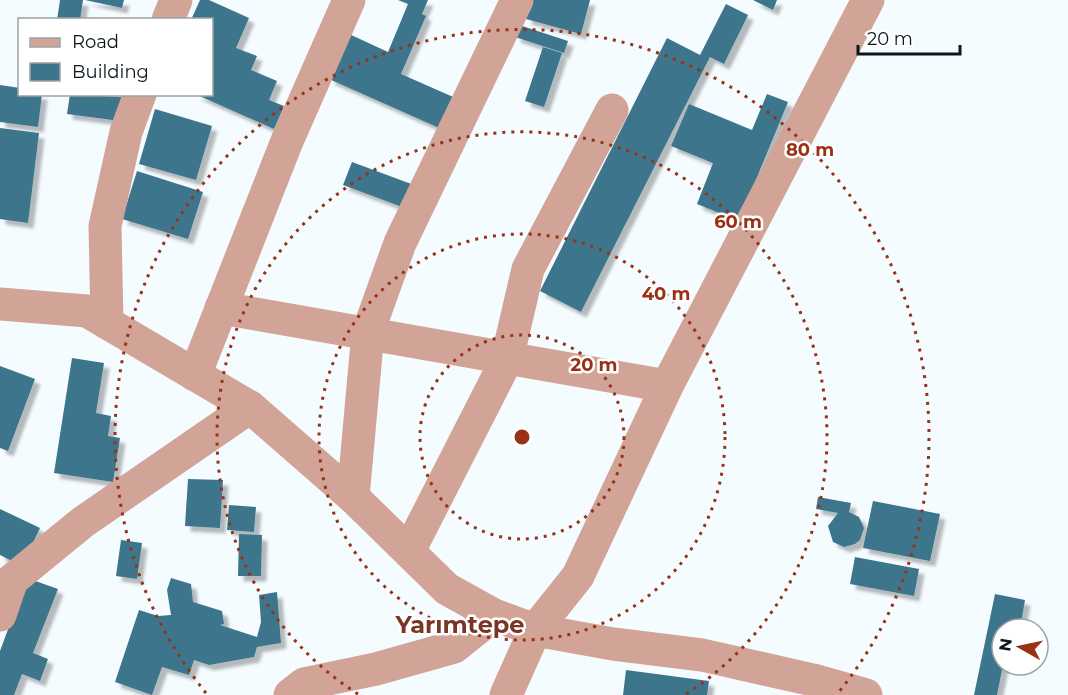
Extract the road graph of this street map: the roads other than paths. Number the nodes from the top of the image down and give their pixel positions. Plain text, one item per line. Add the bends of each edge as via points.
1 (176, 0) edge
2 (349, 0) edge
3 (517, 0) edge
4 (868, 0) edge
5 (169, 18) edge
6 (139, 96) edge
7 (612, 110) dead end
8 (0, 304) edge
9 (221, 308) junction
10 (107, 323) junction
11 (368, 332) junction
12 (507, 359) junction
13 (195, 375) junction
14 (667, 386) junction
15 (250, 407) junction
16 (353, 497) junction
17 (409, 551) junction
18 (0, 615) edge
19 (494, 615) junction
20 (535, 630) junction
21 (290, 695) edge
22 (506, 695) edge
23 (866, 695) edge

1 - 5 street
2 - 9 street via 287,141
3 - 11 street via 400,243
4 - 14 street
6 - 10 street via 126,132 105,226
7 - 12 street via 528,269
8 - 10 street via 87,311
9 - 11 street
9 - 13 street
10 - 13 street
11 - 12 street
11 - 16 street
12 - 14 street
12 - 17 street
13 - 15 street
14 - 20 street via 578,576
15 - 16 street
15 - 18 street via 82,522 30,565 12,580
16 - 17 street
17 - 19 street via 447,589
19 - 20 street
19 - 21 street via 454,647 304,684
20 - 22 street
20 - 23 street via 702,655

